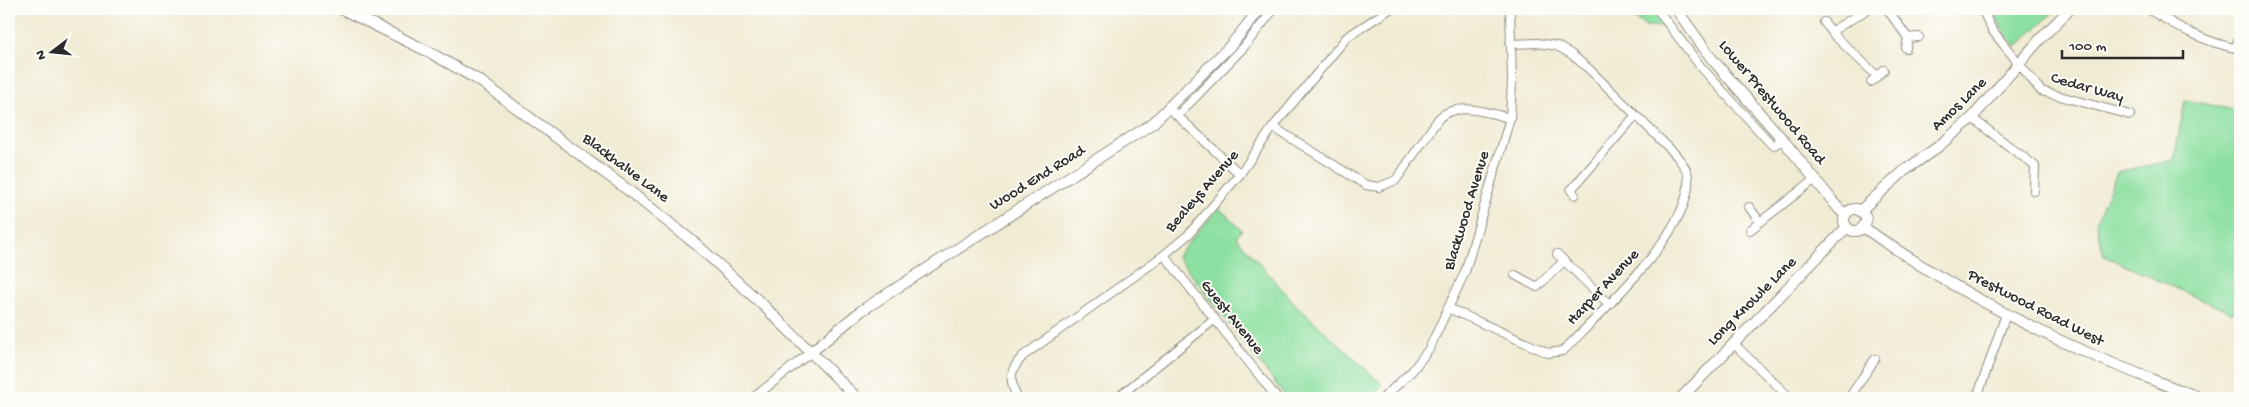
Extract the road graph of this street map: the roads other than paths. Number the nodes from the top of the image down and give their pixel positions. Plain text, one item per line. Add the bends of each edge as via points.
1 (342, 9) edge
2 (1260, 9) edge
3 (1274, 9) edge
4 (1390, 9) edge
5 (1510, 9) edge
6 (1657, 9) edge
7 (1676, 9) edge
8 (1868, 9) edge
9 (1887, 9) edge
10 (1982, 9) edge
11 (2070, 9) edge
12 (2148, 9) edge
13 (1824, 22) dead end
14 (1832, 31) junction
15 (2240, 32) edge
16 (1920, 37) dead end
17 (1908, 38) junction
18 (1510, 44) junction
19 (1906, 48) dead end
20 (2238, 49) edge
21 (2020, 64) junction
22 (1884, 70) dead end
23 (1876, 75) junction
24 (1871, 82) dead end
25 (1168, 107) junction
26 (1178, 115) junction
27 (2130, 115) dead end
28 (1636, 116) junction
29 (1510, 118) junction
30 (1972, 118) junction
31 (1273, 127) junction
32 (1783, 140) junction
33 (1240, 174) junction
34 (1815, 179) junction
35 (2034, 192) dead end
36 (1575, 195) dead end
37 (1749, 207) dead end
38 (1860, 211) junction
39 (1846, 214) junction
40 (1760, 222) junction
41 (1863, 227) junction
42 (1847, 228) junction
43 (1750, 230) dead end
44 (1558, 254) dead end
45 (1164, 255) junction
46 (1564, 261) junction
47 (1515, 275) dead end
48 (1609, 304) junction
49 (1448, 308) junction
50 (2006, 314) junction
51 (1215, 319) junction
52 (1733, 344) junction
53 (811, 352) junction
54 (1875, 359) dead end
55 (753, 398) edge
56 (857, 398) edge
57 (1017, 398) edge
58 (1117, 398) edge
59 (1277, 398) edge
60 (1383, 398) edge
61 (1681, 398) edge
62 (1790, 398) edge
63 (1849, 398) edge
64 (1977, 398) edge
65 (2204, 398) edge

1 - 53 main road, Blackhalve Lane via 459,68 552,133 690,239
2 - 25 main road, Wood End Road via 1231,45
3 - 26 street via 1244,47
4 - 31 street, Bealeys Avenue via 1346,37
5 - 18 street, Blackwood Avenue
6 - 32 street via 1701,67 1771,144
7 - 32 main road, Lower Prestwood Road via 1712,59
8 - 14 street
9 - 17 street
10 - 21 street, Cedar Way via 1992,30
11 - 21 main road, Amos Lane
12 - 20 street via 2185,31 2212,43
13 - 14 street
14 - 23 street
15 - 20 street
16 - 17 street
17 - 19 street
18 - 28 street, Harper Avenue via 1557,46 1571,54
18 - 29 street, Blackwood Avenue
21 - 27 street, Cedar Way via 2041,91
21 - 30 main road, Amos Lane
22 - 23 street
23 - 24 street
25 - 26 street
25 - 53 main road, Wood End Road via 1153,123 1092,164 861,311
26 - 33 street
28 - 36 street via 1571,190
28 - 48 street, Harper Avenue via 1684,166 1688,176 1688,199 1646,265
29 - 31 street via 1462,109 1449,111 1439,118 1396,180 1379,187 1366,185
29 - 49 street, Blackwood Avenue via 1465,272
30 - 35 street via 2034,166
30 - 38 main road, Amos Lane via 1904,171
31 - 33 street, Bealeys Avenue
32 - 34 main road, Lower Prestwood Road
33 - 45 street, Bealeys Avenue via 1189,234
34 - 39 main road, Lower Prestwood Road
34 - 40 street
37 - 40 street
38 - 39 main road via 1851,210
38 - 41 main road via 1865,218
39 - 42 main road
40 - 43 street
41 - 42 main road via 1856,231
41 - 50 main road, Prestwood Road West via 1926,270
42 - 52 main road, Long Knowle Lane
44 - 46 street
45 - 51 street, Guest Avenue
45 - 57 street, Bealeys Avenue via 1023,356 1013,366 1011,375
46 - 47 street via 1537,287
46 - 48 street
48 - 49 street, Harper Avenue via 1564,351 1548,353
49 - 60 street, Blackwood Avenue via 1429,350
50 - 64 street
50 - 65 main road, Prestwood Road West via 2088,354 2173,389
51 - 58 street
51 - 59 street, Guest Avenue
52 - 61 main road, Long Knowle Lane
52 - 62 street
53 - 55 street
53 - 56 main road, Blackhalve Lane
54 - 63 street

